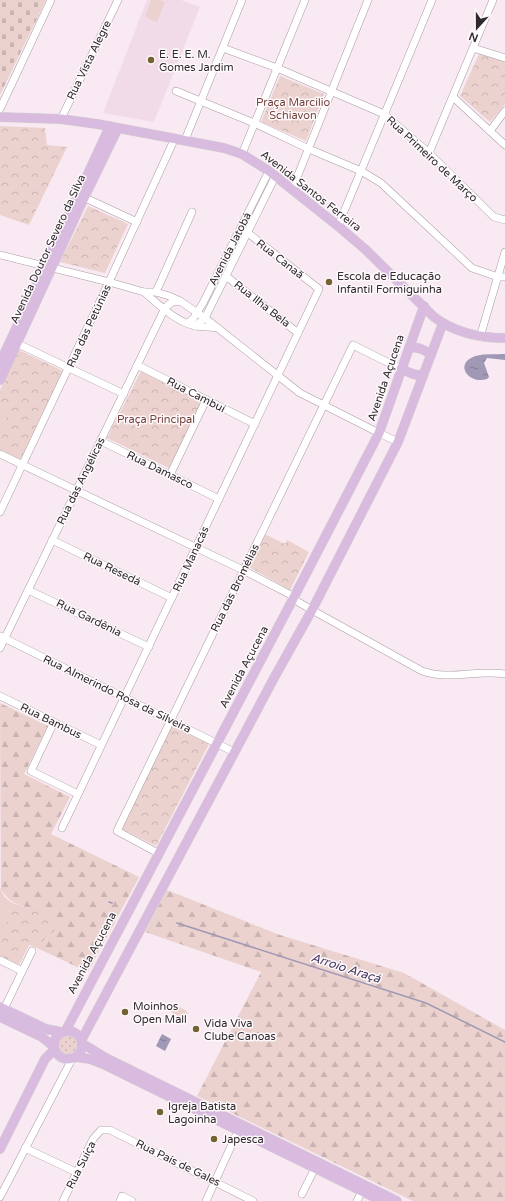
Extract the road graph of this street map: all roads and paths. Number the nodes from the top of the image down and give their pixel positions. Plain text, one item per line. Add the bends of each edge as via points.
1 (51, 0) edge
2 (118, 0) edge
3 (242, 0) edge
4 (306, 0) edge
5 (368, 0) edge
6 (432, 0) edge
7 (493, 0) edge
8 (223, 48) junction
9 (473, 48) junction
10 (505, 58) edge
11 (277, 68) junction
12 (176, 91) dead end
13 (331, 92) junction
14 (453, 97) junction
15 (200, 102) junction
16 (0, 109) edge
17 (505, 112) edge
18 (384, 114) junction
19 (0, 118) edge
20 (61, 119) junction
21 (254, 123) junction
22 (114, 127) junction
23 (490, 131) junction
24 (175, 138) junction
25 (185, 140) junction
26 (505, 145) edge
27 (309, 149) junction
28 (429, 153) junction
29 (242, 154) junction
30 (361, 171) junction
31 (272, 174) junction
32 (292, 190) junction
33 (82, 196) junction
34 (192, 212) dead end
35 (247, 216) junction
36 (254, 219) junction
37 (505, 220) edge
38 (137, 222) junction
39 (338, 226) junction
40 (241, 229) junction
41 (248, 233) junction
42 (505, 252) edge
43 (0, 255) edge
44 (49, 266) junction
45 (226, 276) junction
46 (502, 277) edge
47 (110, 282) junction
48 (319, 289) joint
49 (144, 292) junction
50 (156, 292) junction
51 (180, 301) junction
52 (424, 306) junction
53 (164, 310) junction
54 (198, 313) junction
55 (206, 318) junction
56 (443, 323) junction
57 (191, 325) junction
58 (218, 328) junction
59 (298, 333) junction
60 (480, 337) junction
61 (505, 338) edge
62 (14, 342) junction
63 (409, 348) junction
64 (431, 355) junction
65 (0, 363) edge
66 (137, 366) junction
67 (69, 368) junction
68 (401, 368) junction
69 (278, 376) junction
70 (423, 376) junction
71 (0, 380) edge
72 (124, 394) junction
73 (206, 400) junction
74 (324, 405) junction
75 (255, 424) junction
76 (379, 433) junction
77 (101, 440) junction
78 (398, 442) junction
79 (0, 454) edge
80 (22, 464) junction
81 (170, 475) junction
82 (76, 490) junction
83 (219, 499) junction
84 (0, 512) edge
85 (52, 540) junction
86 (196, 548) junction
87 (243, 570) junction
88 (28, 590) junction
89 (172, 598) junction
90 (293, 599) junction
91 (312, 610) junction
92 (2, 638) edge
93 (149, 647) junction
94 (0, 648) edge
95 (505, 674) edge
96 (0, 696) edge
97 (124, 697) junction
98 (172, 720) junction
99 (54, 722) junction
100 (217, 743) junction
101 (101, 745) junction
102 (234, 752) junction
103 (78, 794) junction
104 (62, 828) dead end
105 (158, 853) junction
106 (32, 951) dead end
107 (0, 960) edge
108 (22, 971) junction
109 (1, 1011) edge
110 (63, 1031) junction
111 (38, 1036) junction
112 (82, 1042) junction
113 (54, 1050) junction
114 (74, 1058) junction
115 (45, 1059) junction
116 (101, 1130) joint
117 (238, 1131) junction
118 (26, 1148) junction
119 (0, 1149) edge
120 (315, 1168) junction
121 (76, 1172) junction
122 (215, 1182) junction
123 (362, 1191) junction
124 (302, 1194) dead end
125 (0, 1197) edge
126 (121, 1199) edge
127 (63, 1201) edge
128 (132, 1201) edge
129 (206, 1201) edge
130 (253, 1201) edge
131 (357, 1201) edge
132 (382, 1201) edge
133 (398, 1201) edge

1 - 16 street
2 - 20 street, Rua Vista Alegre
3 - 8 street
4 - 11 street
5 - 13 street
6 - 18 street
7 - 9 street
8 - 11 street, Rua Primeiro de Março
8 - 15 street
9 - 10 street
9 - 14 street
11 - 13 street, Rua Primeiro de Março
11 - 21 street
12 - 15 street
13 - 18 street, Rua Primeiro de Março
13 - 27 street
14 - 23 street
14 - 28 street
15 - 21 street
15 - 25 street
17 - 23 street
18 - 28 street, Rua Primeiro de Março
18 - 30 street
19 - 20 main road, Avenida Santos Ferreira
20 - 22 main road, Avenida Santos Ferreira
21 - 27 street
21 - 29 street
22 - 24 main road, Avenida Santos Ferreira
22 - 33 main road, Avenida Doutor Severo da Silva
23 - 26 street
24 - 25 main road, Avenida Santos Ferreira
24 - 38 street, Rua das Petúnias
25 - 29 main road, Avenida Santos Ferreira
27 - 30 street
27 - 32 street
28 - 37 street, Rua Primeiro de Março via 494,217
29 - 31 main road, Avenida Santos Ferreira
30 - 39 street
30 - 46 street via 381,183 472,268
31 - 32 main road, Avenida Santos Ferreira
31 - 35 street, Avenida Jatobá
31 - 36 street, Avenida Jatobá
32 - 39 main road, Avenida Santos Ferreira
33 - 38 street
33 - 44 main road, Avenida Doutor Severo da Silva
34 - 50 street
35 - 36 street
35 - 40 street, Avenida Jatobá
36 - 41 street, Avenida Jatobá
38 - 47 street, Rua das Petúnias
39 - 52 main road, Avenida Santos Ferreira
40 - 41 street, Rua Canaã
40 - 54 street, Avenida Jatobá
41 - 45 street, Avenida Jatobá
41 - 48 street, Rua Canaã
42 - 46 street
43 - 44 street
44 - 47 street
44 - 62 main road, Avenida Doutor Severo da Silva
45 - 55 street, Avenida Jatobá
45 - 59 street, Rua Ilha Bela
46 - 60 street
47 - 49 street
47 - 67 street, Rua das Petúnias
48 - 59 street, Rua Manacás
49 - 50 street
49 - 53 street
50 - 51 street
51 - 53 street via 172,302
51 - 54 street
52 - 56 main road, Avenida Santos Ferreira
52 - 63 main road, Avenida Açucena
53 - 57 street
53 - 66 street, Rua das Angélicas
54 - 55 street
54 - 57 street, Avenida Jatobá
55 - 57 street
55 - 58 street
56 - 60 main road, Avenida Santos Ferreira
56 - 64 main road
57 - 58 street
58 - 69 street
59 - 69 street, Rua Manacás
60 - 61 main road, Avenida Santos Ferreira
62 - 65 main road, Avenida Doutor Severo da Silva
62 - 67 street
62 - 71 main road, Avenida Doutor Severo da Silva
63 - 64 main road via 420,348
63 - 68 main road, Avenida Açucena
64 - 70 main road
66 - 72 street, Rua das Angélicas
66 - 73 street, Rua Cambuí
67 - 72 street
67 - 80 street, Rua das Petúnias
68 - 70 main road
68 - 74 street, Rua das Bromélias via 353,345
68 - 76 main road, Avenida Açucena
69 - 74 street via 300,393
69 - 75 street, Rua Manacás
70 - 78 main road
72 - 77 street, Rua das Angélicas
73 - 75 street, Rua Cambuí
73 - 81 street
74 - 76 street
74 - 87 street, Rua das Bromélias
75 - 83 street, Rua Manacás
76 - 78 street
76 - 90 main road, Avenida Açucena
77 - 81 street, Rua Damasco
77 - 82 street, Rua das Angélicas
78 - 91 main road
79 - 80 street
80 - 82 street
80 - 84 street, Rua das Petúnias
81 - 83 street, Rua Damasco
82 - 85 street, Rua das Angélicas
82 - 86 street
83 - 86 street, Rua Manacás
85 - 88 street, Rua das Angélicas
85 - 89 street, Rua Resedá
86 - 87 street
86 - 89 street, Rua Manacás
87 - 90 street via 291,595
87 - 98 street, Rua das Bromélias
88 - 92 street, Rua das Angélicas
88 - 93 street, Rua Gardênia
89 - 93 street, Rua Manacás
90 - 91 street
90 - 100 main road, Avenida Açucena
91 - 95 street via 430,673 443,676 481,672
91 - 102 main road
92 - 94 street, Rua das Angélicas
92 - 97 street, Rua Almerindo Rosa da Silveira
93 - 97 street, Rua Manacás
96 - 99 street, Rua Bambus
97 - 98 street, Rua Almerindo Rosa da Silveira
97 - 101 street, Rua Manacás
98 - 100 street, Rua Almerindo Rosa da Silveira
98 - 105 street, Rua das Bromélias via 117,831
99 - 101 street, Rua Bambus
99 - 103 street via 31,771
100 - 102 street, Rua Almerindo Rosa da Silveira
100 - 105 main road, Avenida Açucena
101 - 103 street, Rua Manacás
102 - 112 main road
103 - 104 street, Rua Manacás
105 - 110 main road, Avenida Açucena
106 - 108 street
107 - 108 street
108 - 109 street
109 - 110 main road via 46,1029
109 - 111 main road
110 - 112 main road via 75,1032
110 - 113 main road via 55,1038
111 - 113 main road
111 - 115 main road
112 - 114 main road via 82,1049
112 - 133 main road via 113,1061
113 - 114 main road via 62,1058
113 - 115 main road
114 - 117 main road via 90,1059 103,1064
114 - 118 street
115 - 119 main road
116 - 121 street, Rua Suíça via 92,1139
116 - 122 street, Rua País de Gales via 110,1130
117 - 120 main road
117 - 122 street
118 - 121 street
118 - 125 street
120 - 123 main road
120 - 124 street
121 - 127 street, Rua Suíça
122 - 129 street
122 - 130 street, Rua País de Gales
123 - 131 street
123 - 132 main road
126 - 128 street

